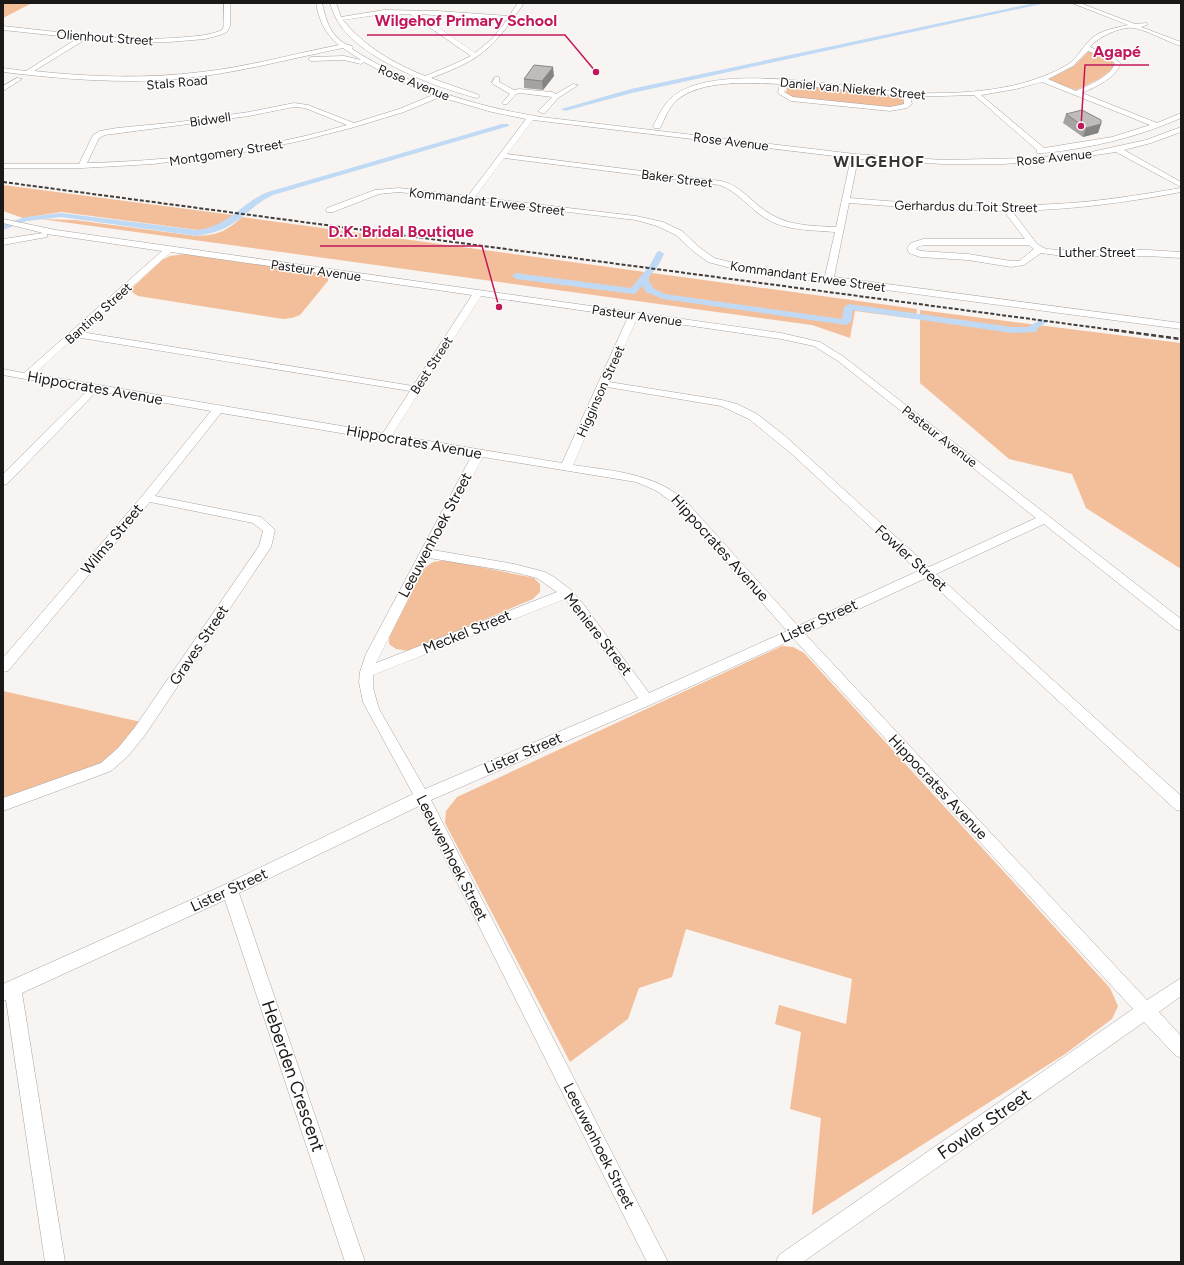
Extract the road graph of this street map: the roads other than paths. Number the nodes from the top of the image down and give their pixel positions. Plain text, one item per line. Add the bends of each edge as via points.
1 (227, 3) edge
2 (319, 3) edge
3 (333, 3) edge
4 (382, 3) edge
5 (522, 3) edge
6 (1075, 3) edge
7 (1090, 3) edge
8 (384, 12) junction
9 (411, 12) junction
10 (1105, 14) junction
11 (1124, 16) junction
12 (511, 18) junction
13 (338, 19) junction
14 (1145, 24) junction
15 (1134, 26) junction
16 (3, 28) edge
17 (329, 32) junction
18 (87, 36) junction
19 (354, 38) junction
20 (1181, 38) edge
21 (1181, 44) edge
22 (349, 48) junction
23 (1086, 48) junction
24 (374, 52) junction
25 (475, 56) junction
26 (283, 58) junction
27 (306, 59) junction
28 (376, 67) junction
29 (3, 70) edge
30 (20, 76) junction
31 (28, 76) junction
32 (3, 77) edge
33 (422, 77) junction
34 (497, 78) dead end
35 (1041, 79) junction
36 (161, 81) junction
37 (408, 81) junction
38 (434, 82) junction
39 (58, 83) dead end
40 (784, 83) junction
41 (65, 84) dead end
42 (575, 85) dead end
43 (447, 86) junction
44 (422, 87) junction
45 (3, 89) edge
46 (461, 91) junction
47 (438, 93) junction
48 (514, 93) junction
49 (975, 93) junction
50 (1076, 93) junction
51 (906, 94) junction
52 (556, 96) junction
53 (450, 97) junction
54 (487, 98) dead end
55 (505, 103) dead end
56 (539, 112) junction
57 (1181, 115) edge
58 (528, 117) junction
59 (1166, 123) junction
60 (354, 125) junction
61 (657, 126) junction
62 (1155, 127) junction
63 (643, 128) junction
64 (1181, 129) edge
65 (666, 130) junction
66 (1168, 135) junction
67 (1119, 138) junction
68 (1094, 144) junction
69 (1134, 145) junction
70 (1121, 148) junction
71 (1053, 150) junction
72 (845, 151) junction
73 (1043, 151) junction
74 (1107, 151) junction
75 (1022, 153) dead end
76 (871, 154) junction
77 (502, 156) junction
78 (854, 156) junction
79 (1064, 158) junction
80 (1041, 160) junction
81 (3, 166) edge
82 (82, 166) junction
83 (1181, 179) edge
84 (1181, 185) edge
85 (1181, 190) edge
86 (471, 198) junction
87 (846, 200) junction
88 (330, 210) dead end
89 (1007, 210) junction
90 (4, 222) edge
91 (18, 226) junction
92 (839, 230) junction
93 (56, 234) junction
94 (3, 235) edge
95 (3, 242) edge
96 (1031, 242) junction
97 (169, 249) junction
98 (1040, 249) junction
99 (185, 251) junction
100 (1181, 255) edge
101 (156, 259) junction
102 (829, 280) junction
103 (478, 293) junction
104 (634, 314) junction
105 (1181, 326) edge
106 (74, 334) junction
107 (3, 372) edge
108 (26, 376) junction
109 (604, 384) junction
110 (95, 388) junction
111 (415, 389) junction
112 (218, 409) junction
113 (386, 436) junction
114 (479, 453) junction
115 (566, 467) junction
116 (3, 480) edge
117 (147, 498) junction
118 (1045, 519) junction
119 (425, 553) junction
120 (927, 572) junction
121 (567, 593) junction
122 (1181, 626) edge
123 (796, 632) junction
124 (3, 667) edge
125 (366, 672) junction
126 (647, 700) junction
127 (422, 797) junction
128 (3, 805) edge
129 (1181, 805) edge
130 (230, 890) junction
131 (1181, 986) edge
132 (8, 991) edge
133 (1145, 1011) junction
134 (1181, 1049) edge
135 (56, 1262) edge
136 (355, 1262) edge
137 (658, 1262) edge
138 (786, 1262) edge

1 - 18 street, Olienhout Street via 226,29 218,34 160,41
2 - 17 street, Rose Avenue
3 - 13 street, Rose Avenue
4 - 8 street
5 - 12 street
6 - 10 street
7 - 11 street
8 - 9 street
8 - 13 street
9 - 12 street
9 - 25 street
10 - 11 street
10 - 15 street
11 - 14 street
12 - 25 street via 495,39
13 - 19 street, Rose Avenue
14 - 15 street, Daniel van Niekerk Street
14 - 20 street
15 - 21 street
15 - 23 street, Daniel van Niekerk Street via 1097,37
16 - 18 street, Olienhout Street
17 - 22 street, Rose Avenue
17 - 26 street via 322,45
18 - 31 street
19 - 22 street
19 - 24 street, Rose Avenue
22 - 24 street
22 - 26 street, Stals Road
22 - 27 street, Stals Road
22 - 28 street, Rose Avenue
23 - 35 street, Daniel van Niekerk Street via 1072,64
23 - 50 street via 1113,58 1118,64 1110,75
24 - 33 street, Rose Avenue
25 - 33 street
26 - 36 street, Stals Road
27 - 28 street via 344,58
27 - 36 street, Stals Road via 216,78
28 - 37 street, Rose Avenue
29 - 30 street
30 - 31 street
30 - 32 street
30 - 45 street
31 - 36 street, Stals Road via 36,74
31 - 39 street
33 - 37 street
33 - 38 street, Rose Avenue
34 - 48 street via 495,83
35 - 49 street, Daniel van Niekerk Street
35 - 50 street
36 - 41 street, Stals Road via 103,86
37 - 44 street, Rose Avenue
38 - 43 street, Rose Avenue
38 - 44 street
40 - 51 street, Daniel van Niekerk Street
40 - 51 street via 781,92 791,99 896,110 908,104
40 - 61 street, Daniel van Niekerk Street via 734,80 693,88 675,97
42 - 52 street
43 - 46 street, Rose Avenue
43 - 47 street, Montgomery Street
44 - 47 street, Rose Avenue
46 - 53 street
46 - 54 street, Rose Avenue
47 - 53 street, Rose Avenue
47 - 60 street, Montgomery Street via 397,112
48 - 52 street via 529,91
48 - 55 street
49 - 51 street, Daniel van Niekerk Street
49 - 73 street
50 - 62 street
52 - 56 street
53 - 58 street, Rose Avenue
56 - 58 street, Rose Avenue
56 - 58 street
56 - 63 street, Rose Avenue
57 - 59 street, Rose Avenue
58 - 77 street
59 - 62 street, Rose Avenue
59 - 64 street
60 - 82 street, Montgomery Street via 243,151 163,162
60 - 82 street, Bidwell via 306,106 294,105 201,121 103,132 96,137
61 - 63 street, Rose Avenue
61 - 65 street, Rose Avenue
62 - 66 street
62 - 67 street, Rose Avenue
63 - 65 street, Rose Avenue
64 - 66 street, Rose Avenue
65 - 72 street, Rose Avenue
66 - 69 street, Rose Avenue
67 - 68 street, Rose Avenue
67 - 69 street
68 - 71 street, Rose Avenue
68 - 74 street
69 - 70 street, Rose Avenue
70 - 74 street, Rose Avenue
70 - 83 street
70 - 84 street
71 - 73 street, Rose Avenue
71 - 79 street
72 - 76 street, Rose Avenue
72 - 78 street, Rose Avenue
73 - 80 street, Rose Avenue via 1032,152
74 - 79 street, Rose Avenue
75 - 76 street, Rose Avenue
76 - 78 street, Rose Avenue
76 - 80 street, Rose Avenue via 951,162
77 - 86 street
77 - 92 street, Baker Street via 721,183 738,190 775,220
78 - 87 street
79 - 80 street, Rose Avenue
81 - 82 street, Montgomery Street
85 - 89 street, Gerhardus du Toit Street via 1106,203
86 - 88 street, Kommandant Erwee Street via 390,190
86 - 102 street, Kommandant Erwee Street via 648,221 678,233 696,249 718,262 742,268
87 - 89 street, Gerhardus du Toit Street via 922,207
87 - 92 street
89 - 96 street, Luther Street
90 - 91 street, Pasteur Avenue
91 - 93 street, Pasteur Avenue
91 - 94 street
92 - 102 street
93 - 95 street
93 - 97 street, Pasteur Avenue
96 - 98 street, Luther Street
96 - 98 street via 923,242 911,248 920,254 1011,264 1021,263
97 - 99 street, Pasteur Avenue
97 - 101 street, Banting Street
98 - 100 street, Luther Street via 1063,253
99 - 101 street
99 - 103 street, Pasteur Avenue
101 - 106 street, Banting Street
102 - 105 street, Kommandant Erwee Street
103 - 104 street, Pasteur Avenue
103 - 111 street, Best Street
104 - 109 street, Higginson Street
104 - 118 street, Pasteur Avenue via 795,338 825,348
106 - 108 street, Banting Street
106 - 111 street
107 - 108 street, Hippocrates Avenue
108 - 110 street, Hippocrates Avenue
109 - 115 street, Higginson Street
109 - 120 street, Fowler Street via 722,403 745,411 769,428
110 - 112 street, Hippocrates Avenue
110 - 116 street
111 - 113 street, Best Street
112 - 113 street, Hippocrates Avenue
112 - 117 street, Wilms Street
113 - 114 street, Hippocrates Avenue
114 - 115 street, Hippocrates Avenue
114 - 119 street, Leeuwenhoek Street
115 - 123 street, Hippocrates Avenue via 638,479 656,484 669,492
117 - 124 street, Wilms Street
117 - 128 street, Graves Street via 257,520 269,530 265,547 140,731 123,752 106,766
118 - 120 street, Lister Street
118 - 122 street, Pasteur Avenue
119 - 121 street, Meniere Street via 536,573
119 - 125 street, Leeuwenhoek Street
120 - 123 street, Lister Street
120 - 129 street, Fowler Street
121 - 125 street, Meckel Street
121 - 126 street, Meniere Street
123 - 126 street, Lister Street
123 - 133 street, Hippocrates Avenue
125 - 127 street, Leeuwenhoek Street via 367,696 373,710
126 - 127 street, Lister Street
127 - 130 street, Lister Street
127 - 137 street, Leeuwenhoek Street
130 - 132 street, Lister Street
130 - 136 street, Heberden Crescent
131 - 133 street, Fowler Street
132 - 135 street
133 - 134 street, Hippocrates Avenue
133 - 138 street, Fowler Street

